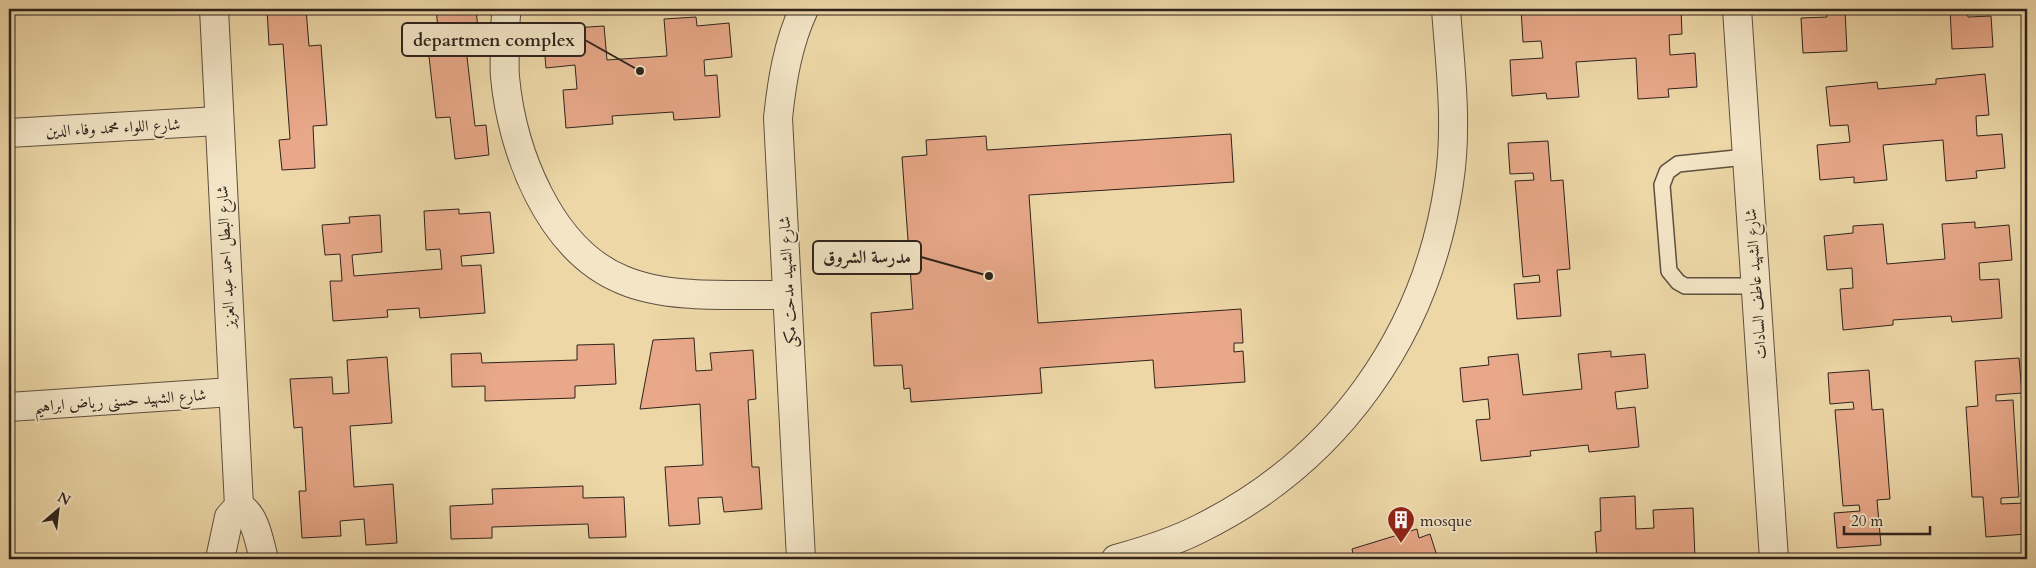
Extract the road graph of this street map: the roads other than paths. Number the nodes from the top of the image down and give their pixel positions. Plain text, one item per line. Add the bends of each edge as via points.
1 (214, 9) edge
2 (506, 9) edge
3 (804, 9) edge
4 (1446, 9) edge
5 (1737, 9) edge
6 (218, 120) junction
7 (9, 133) edge
8 (1746, 157) junction
9 (1755, 286) junction
10 (787, 295) junction
11 (232, 392) junction
12 (9, 407) edge
13 (238, 506) junction
14 (220, 559) edge
15 (264, 559) edge
16 (801, 559) edge
17 (1116, 559) edge
18 (1774, 559) edge

1 - 6 street, شارع البطل احمد عبد العزيز
2 - 10 street via 505,76 516,137 539,195 573,246 621,280 643,287 670,292
3 - 10 street, شارع الشهيد مدحت مكى via 788,52 778,118
4 - 17 street via 1453,132 1450,181 1441,230 1427,277 1383,366 1321,444 1284,476 1243,505 1200,529
5 - 8 street, شارع الشهيد عاطف السادات
6 - 7 street, شارع اللواء محمد وفاء الدين
6 - 11 street, شارع البطل احمد عبد العزيز
8 - 9 street, شارع الشهيد عاطف السادات
8 - 9 lane via 1678,164 1667,172 1662,185 1672,277 1685,286
9 - 18 street, شارع الشهيد عاطف السادات
10 - 16 street, شارع الشهيد مدحت مكى
11 - 12 street, شارع الشهيد حسنى رياض ابراهيم
11 - 13 street, شارع البطل احمد عبد العزيز
13 - 14 street via 229,516
13 - 15 street via 252,520

